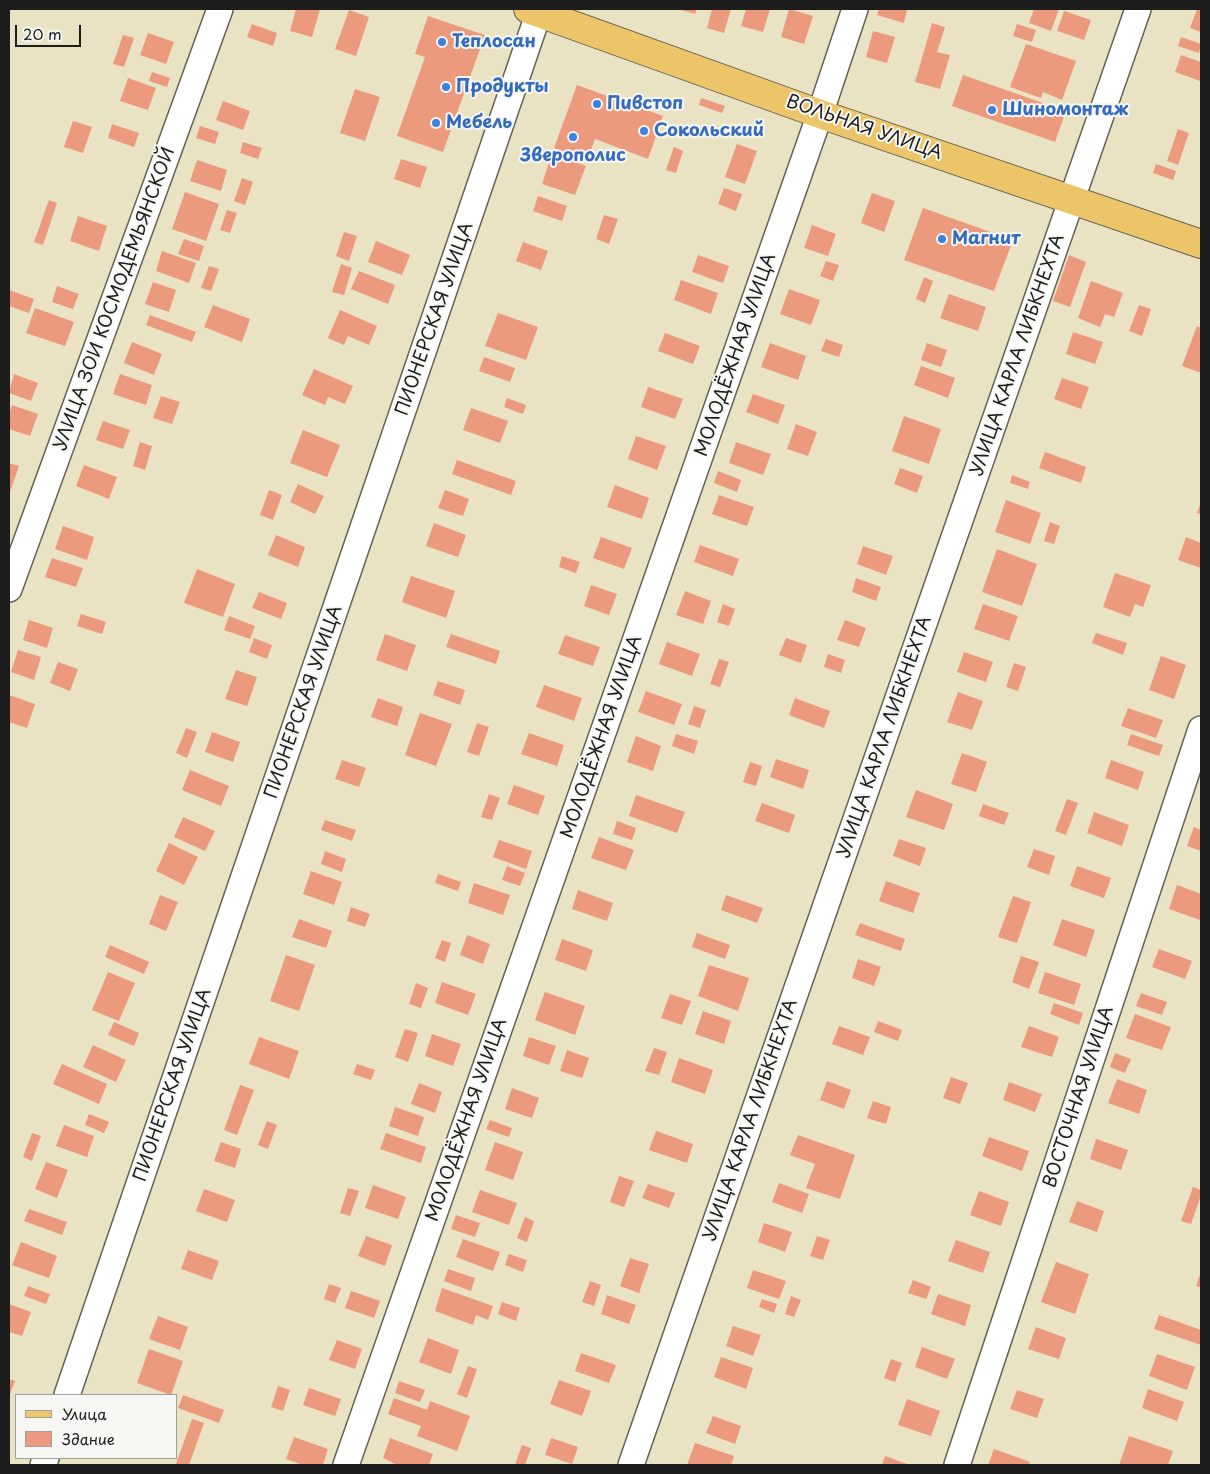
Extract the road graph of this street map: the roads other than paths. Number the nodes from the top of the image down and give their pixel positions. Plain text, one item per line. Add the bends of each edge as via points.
1 (220, 9) edge
2 (855, 9) edge
3 (1138, 9) edge
4 (535, 10) edge
5 (820, 114) junction
6 (1072, 200) junction
7 (1201, 244) edge
8 (9, 589) edge
9 (1201, 729) edge
10 (67, 1394) edge
11 (346, 1465) edge
12 (631, 1465) edge
13 (958, 1465) edge

1 - 8 street, УЛИЦА ЗОИ КОСМОДЕМЬЯНСКОЙ
2 - 5 street, МОЛОДЁЖНАЯ УЛИЦА
3 - 6 street, УЛИЦА КАРЛА ЛИБКНЕХТА
4 - 5 main road, ВОЛЬНАЯ УЛИЦА
4 - 10 street, ПИОНЕРСКАЯ УЛИЦА
5 - 6 main road, ВОЛЬНАЯ УЛИЦА
5 - 11 street, МОЛОДЁЖНАЯ УЛИЦА
6 - 7 main road, ВОЛЬНАЯ УЛИЦА
6 - 12 street, УЛИЦА КАРЛА ЛИБКНЕХТА
9 - 13 street, ВОСТОЧНАЯ УЛИЦА

